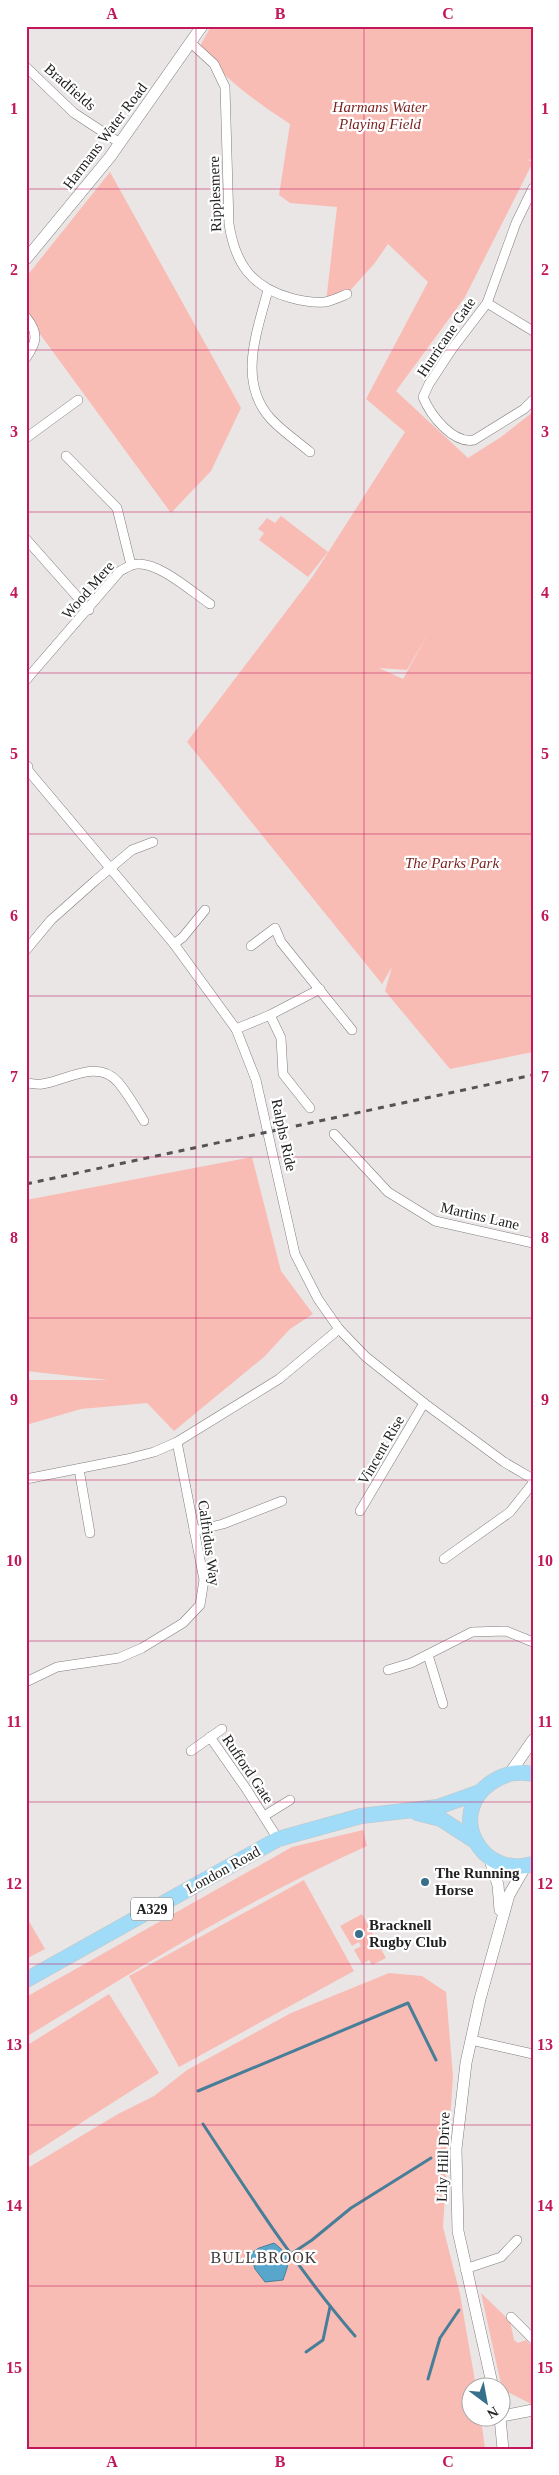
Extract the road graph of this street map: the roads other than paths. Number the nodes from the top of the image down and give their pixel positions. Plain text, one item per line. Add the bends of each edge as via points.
1 (202, 26) edge
2 (192, 43) junction
3 (26, 67) edge
4 (120, 143) junction
5 (533, 188) edge
6 (26, 259) edge
7 (268, 290) junction
8 (347, 294) dead end
9 (487, 303) junction
10 (26, 317) edge
11 (533, 331) edge
12 (26, 358) edge
13 (78, 400) dead end
14 (533, 400) edge
15 (26, 438) edge
16 (310, 452) dead end
17 (66, 456) dead end
18 (26, 539) edge
19 (131, 565) junction
20 (210, 604) dead end
21 (89, 610) junction
22 (26, 680) edge
23 (26, 767) edge
24 (152, 842) dead end
25 (113, 868) junction
26 (205, 910) dead end
27 (174, 944) junction
28 (251, 946) dead end
29 (26, 950) edge
30 (320, 989) junction
31 (270, 1015) junction
32 (236, 1029) junction
33 (352, 1030) dead end
34 (26, 1083) edge
35 (310, 1108) dead end
36 (144, 1120) dead end
37 (334, 1134) dead end
38 (533, 1242) edge
39 (339, 1329) junction
40 (424, 1403) junction
41 (177, 1442) junction
42 (79, 1469) junction
43 (26, 1479) edge
44 (533, 1479) edge
45 (533, 1483) edge
46 (282, 1501) dead end
47 (360, 1511) dead end
48 (194, 1531) junction
49 (90, 1533) dead end
50 (444, 1559) dead end
51 (533, 1642) edge
52 (428, 1655) junction
53 (388, 1670) dead end
54 (26, 1682) edge
55 (443, 1704) dead end
56 (222, 1728) dead end
57 (210, 1737) junction
58 (533, 1740) edge
59 (190, 1751) dead end
60 (510, 1773) junction
61 (533, 1774) edge
62 (480, 1792) junction
63 (290, 1800) dead end
64 (407, 1811) junction
65 (264, 1816) junction
66 (278, 1840) junction
67 (476, 1841) junction
68 (489, 1857) junction
69 (529, 1866) edge
70 (499, 1927) junction
71 (26, 1980) edge
72 (471, 2040) junction
73 (533, 2054) edge
74 (517, 2240) dead end
75 (465, 2269) junction
76 (512, 2317) dead end
77 (533, 2339) edge
78 (491, 2378) edge
79 (533, 2410) edge
80 (512, 2414) edge
81 (501, 2428) edge
82 (503, 2449) edge

1 - 2 street, Harmans Water Road
2 - 4 street, Harmans Water Road
2 - 7 street, Ripplesmere via 214,64 225,87 232,244 246,271
3 - 4 street, Bradfields via 74,113
4 - 6 street, Harmans Water Road
5 - 9 street, Hurricane Gate via 516,223
7 - 8 street, Ripplesmere via 318,302
7 - 16 street via 254,341 251,366 256,395 270,419
9 - 11 street
9 - 14 street, Hurricane Gate via 429,384 423,398 429,410 456,437 465,441 474,440
10 - 12 street via 37,336 35,346
13 - 15 street
17 - 19 street via 118,508
18 - 21 street
19 - 20 street, Wood Mere via 149,566 167,574
19 - 21 street, Wood Mere via 120,571
21 - 22 street, Wood Mere
23 - 25 street, Ralphs Ride
24 - 25 street via 132,850
25 - 27 street, Ralphs Ride
25 - 29 street via 51,920
26 - 27 street via 184,937
27 - 32 street, Ralphs Ride
28 - 30 street via 275,928 281,942
30 - 31 street
30 - 33 street
31 - 32 street
31 - 35 street via 281,1038 283,1074
32 - 39 street, Ralphs Ride via 256,1080 296,1254 318,1299
34 - 36 street via 41,1084 97,1071 110,1075
37 - 38 street, Martins Lane via 388,1192 435,1221
39 - 40 street, Ralphs Ride via 366,1357
39 - 41 street via 279,1379
40 - 44 street, Ralphs Ride via 504,1462
40 - 47 street, Vincent Rise
41 - 42 street via 154,1452
41 - 48 street, Calfridus Way
42 - 43 street
42 - 49 street
45 - 50 street via 510,1512
46 - 48 street via 223,1524
48 - 54 street, Calfridus Way via 204,1594 200,1605 187,1619 142,1648 119,1658 57,1667
51 - 52 street via 506,1631 472,1632
52 - 53 street
52 - 55 street
56 - 57 street, Rufford Gate
57 - 59 street, Rufford Gate
57 - 65 street, Rufford Gate
58 - 60 street
60 - 61 main road
60 - 62 main road, A329 via 499,1777
62 - 64 main road, London Road / A329 via 438,1807
62 - 67 main road, A329 via 470,1815 470,1827
63 - 65 street, Rufford Gate
64 - 66 main road, London Road / A329 via 355,1817
64 - 67 main road, London Road / A329 via 441,1820
65 - 66 street, Rufford Gate
66 - 71 main road, London Road / A329
67 - 68 main road, A329
68 - 69 main road via 504,1865
68 - 70 street, Lily Hill Drive via 500,1896
69 - 70 street, Lily Hill Drive via 509,1895
70 - 72 street, Lily Hill Drive
72 - 73 street
72 - 75 street, Lily Hill Drive via 456,2149 456,2209
74 - 75 street via 500,2257
75 - 78 street, Lily Hill Drive
76 - 77 street
79 - 80 street
81 - 82 street

